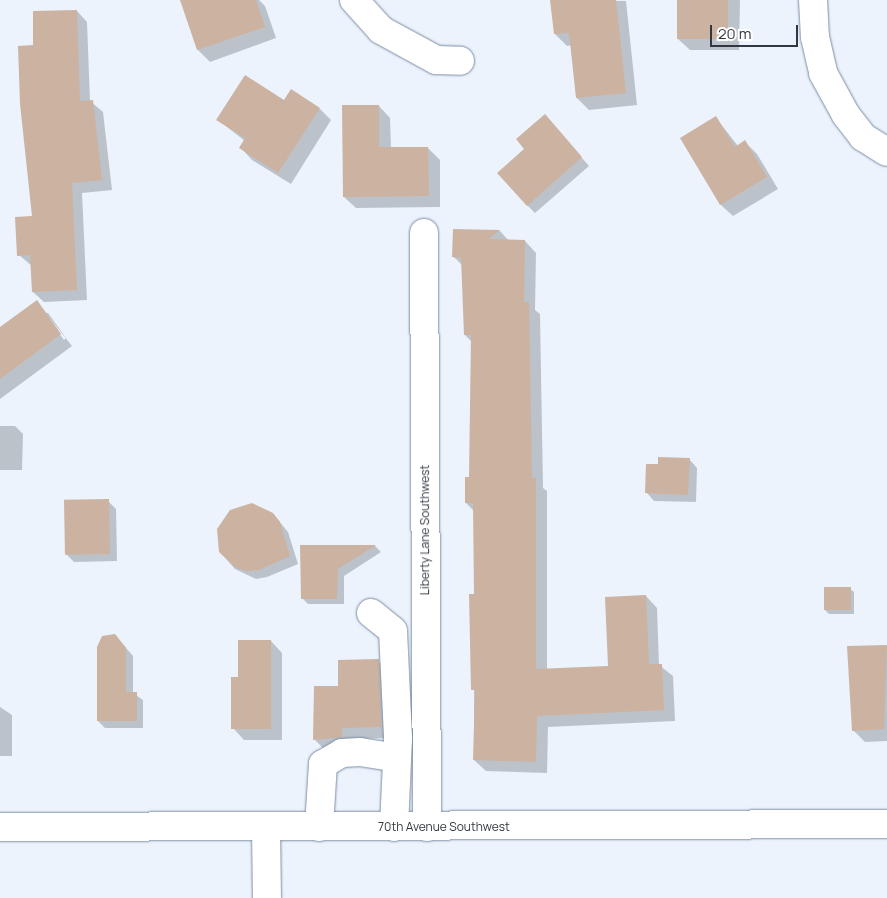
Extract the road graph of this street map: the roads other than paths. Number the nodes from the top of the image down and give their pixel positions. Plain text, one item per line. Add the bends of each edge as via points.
1 (354, 0) edge
2 (813, 0) edge
3 (460, 61) dead end
4 (887, 152) edge
5 (424, 233) dead end
6 (371, 613) dead end
7 (397, 758) junction
8 (887, 824) edge
9 (0, 827) edge
10 (319, 827) junction
11 (394, 827) junction
12 (427, 827) junction
13 (266, 828) junction
14 (267, 898) edge

1 - 3 street via 381,30 436,60
2 - 4 street via 815,37 824,74 846,115 863,137
5 - 12 street, Liberty Lane Southwest
6 - 7 street via 393,631
7 - 10 street via 351,752 342,753 323,764
7 - 11 street
8 - 12 street, 70th Avenue Southwest
9 - 13 street, 70th Avenue Southwest
10 - 11 street, 70th Avenue Southwest
10 - 13 street, 70th Avenue Southwest
11 - 12 street, 70th Avenue Southwest
13 - 14 street

